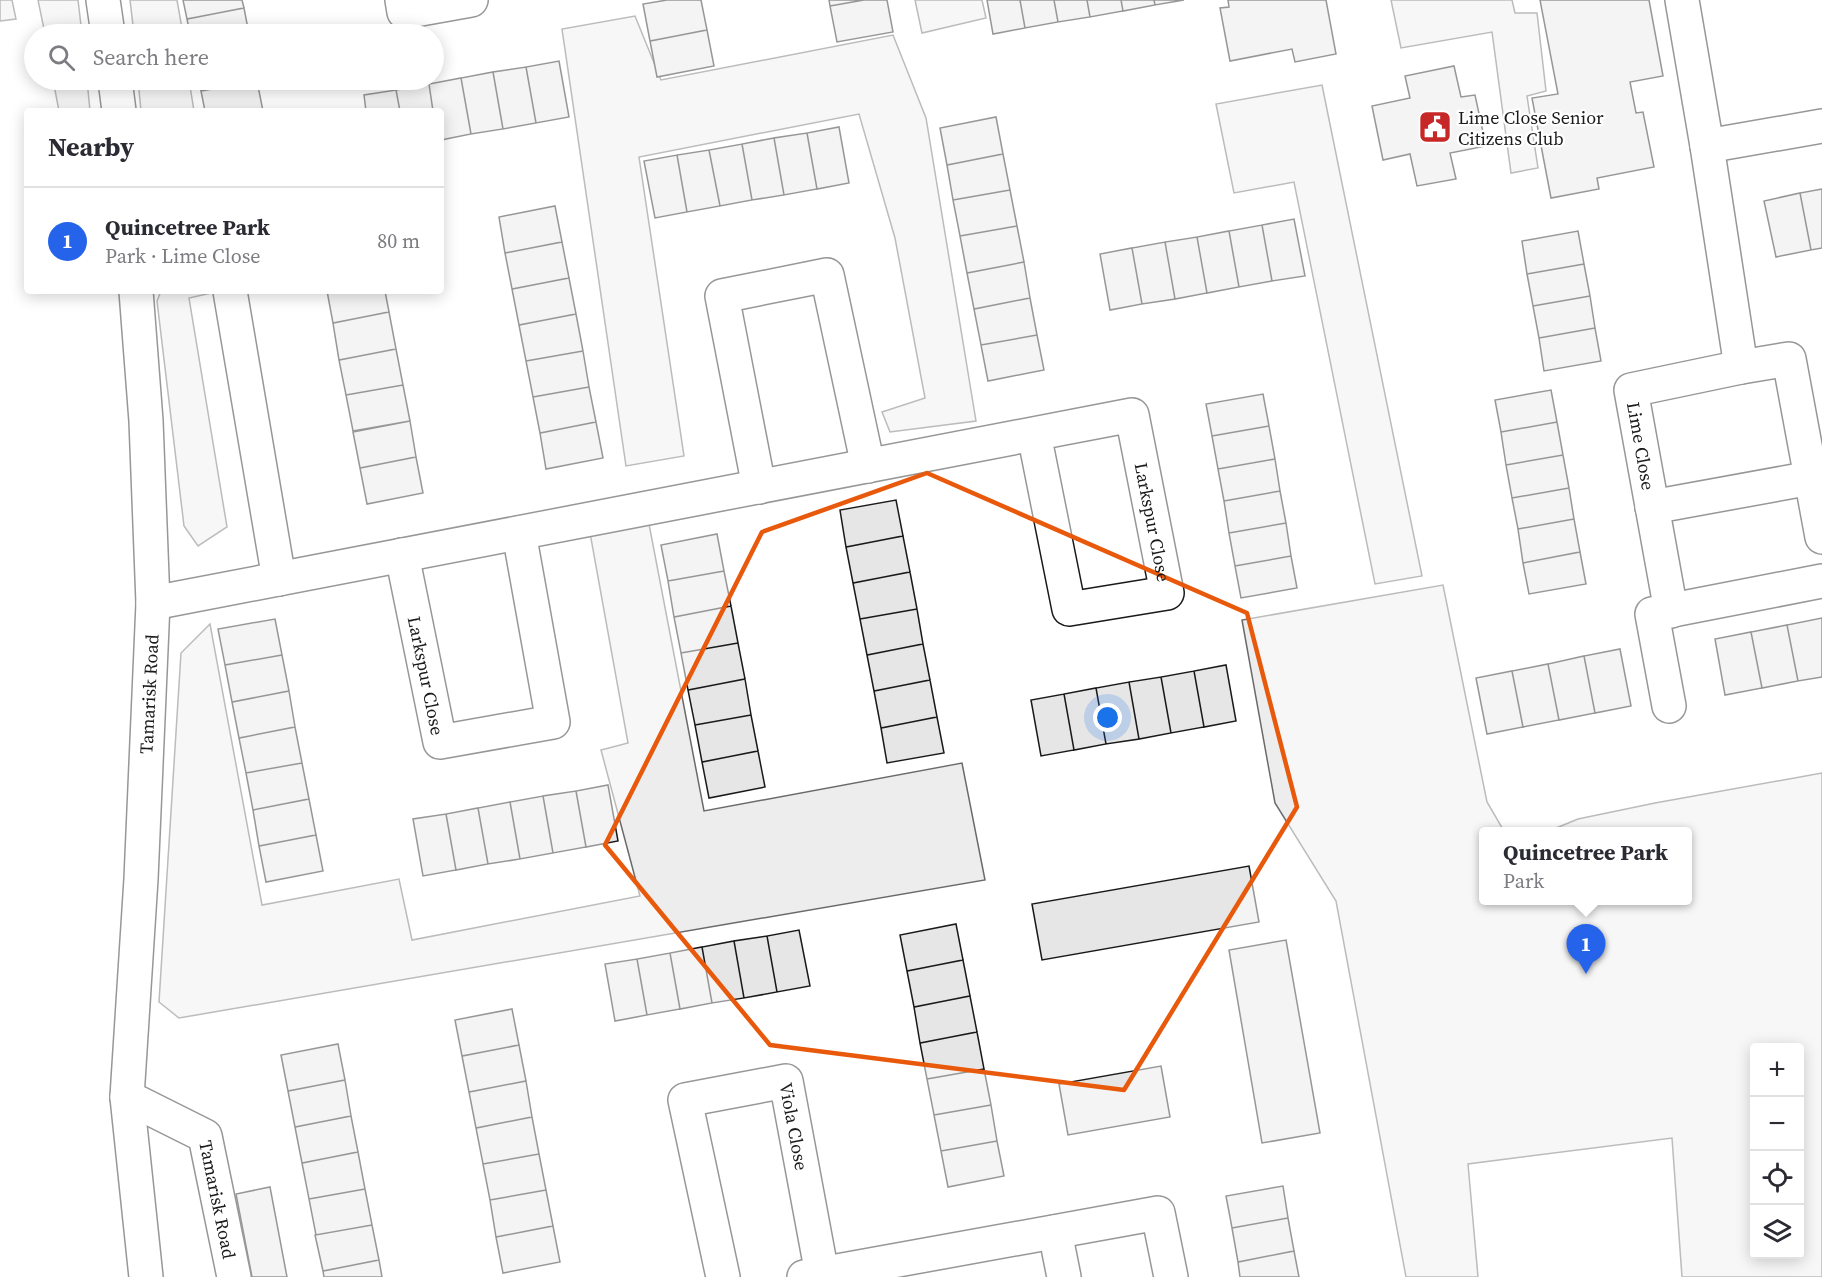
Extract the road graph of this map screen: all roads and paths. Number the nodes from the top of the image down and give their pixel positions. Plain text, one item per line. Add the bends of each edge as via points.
1 (103, 0) edge
2 (402, 0) edge
3 (471, 0) edge
4 (1682, 0) edge
5 (107, 24) edge
6 (116, 90) edge
7 (119, 108) edge
8 (1822, 126) edge
9 (1707, 146) junction
10 (136, 294) edge
11 (232, 294) edge
12 (1741, 367) junction
13 (1034, 434) junction
14 (868, 466) junction
15 (1811, 478) junction
16 (759, 487) junction
17 (1652, 507) junction
18 (519, 533) junction
19 (1822, 537) edge
20 (402, 555) junction
21 (279, 579) junction
22 (1822, 581) edge
23 (153, 603) junction
24 (1671, 611) junction
25 (1669, 706) dead end
26 (127, 1097) junction
27 (1055, 1232) junction
28 (813, 1275) edge
29 (146, 1277) edge
30 (234, 1277) edge
31 (723, 1277) edge
32 (1064, 1277) edge
33 (1171, 1277) edge

1 - 5 street
2 - 3 street via 404,12
4 - 9 street
6 - 7 street
8 - 9 street
9 - 12 street
10 - 23 street, Tamarisk Road
11 - 21 street
12 - 15 street, Lime Close via 1789,359
12 - 17 street, Lime Close via 1631,390
13 - 13 street, Larkspur Close via 1132,415 1167,593 1068,609
13 - 14 street, Larkspur Close
14 - 16 street, Larkspur Close
14 - 16 street via 827,275 722,296
15 - 17 street, Lime Close
15 - 19 street, Lime Close
16 - 18 street, Larkspur Close
17 - 24 street, Lime Close
18 - 20 street, Larkspur Close
18 - 20 street, Larkspur Close via 553,722 440,742
20 - 21 street, Larkspur Close
21 - 23 street, Larkspur Close
22 - 24 street
23 - 26 street, Tamarisk Road
24 - 25 street via 1652,614
26 - 29 street, Tamarisk Road
26 - 30 street, Tamarisk Road via 205,1137
27 - 28 street, Viola Close
27 - 32 street
27 - 33 street, Viola Close via 1158,1213
28 - 31 street, Viola Close via 786,1081 685,1100

